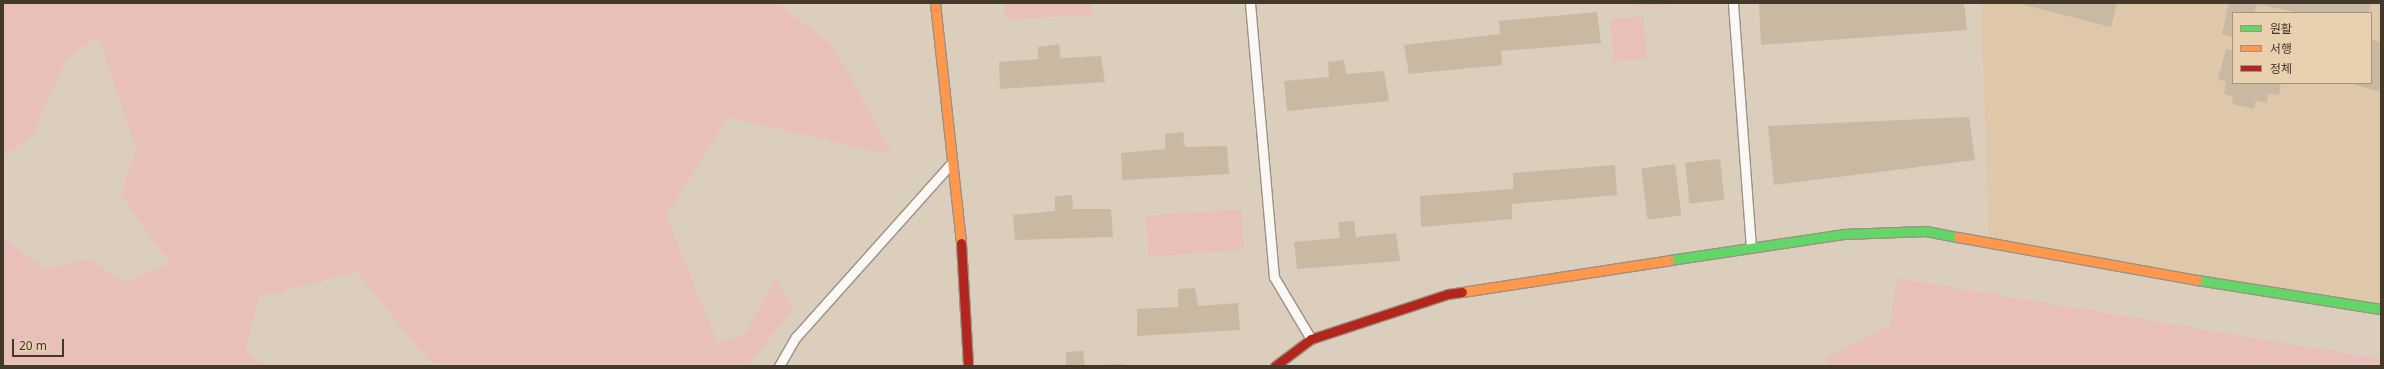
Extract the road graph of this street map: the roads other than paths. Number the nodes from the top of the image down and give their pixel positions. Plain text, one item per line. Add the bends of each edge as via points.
1 (935, 3) edge
2 (1250, 3) edge
3 (1733, 3) edge
4 (952, 162) junction
5 (1751, 247) junction
6 (2381, 309) edge
7 (1311, 339) junction
8 (779, 366) edge
9 (968, 366) edge
10 (1275, 366) edge

1 - 4 street
2 - 7 lane via 1274,277
3 - 5 lane
4 - 8 lane via 796,337
4 - 9 street via 961,247
5 - 6 street via 1843,234 1926,231 2193,279
5 - 7 street via 1448,294
7 - 10 street

